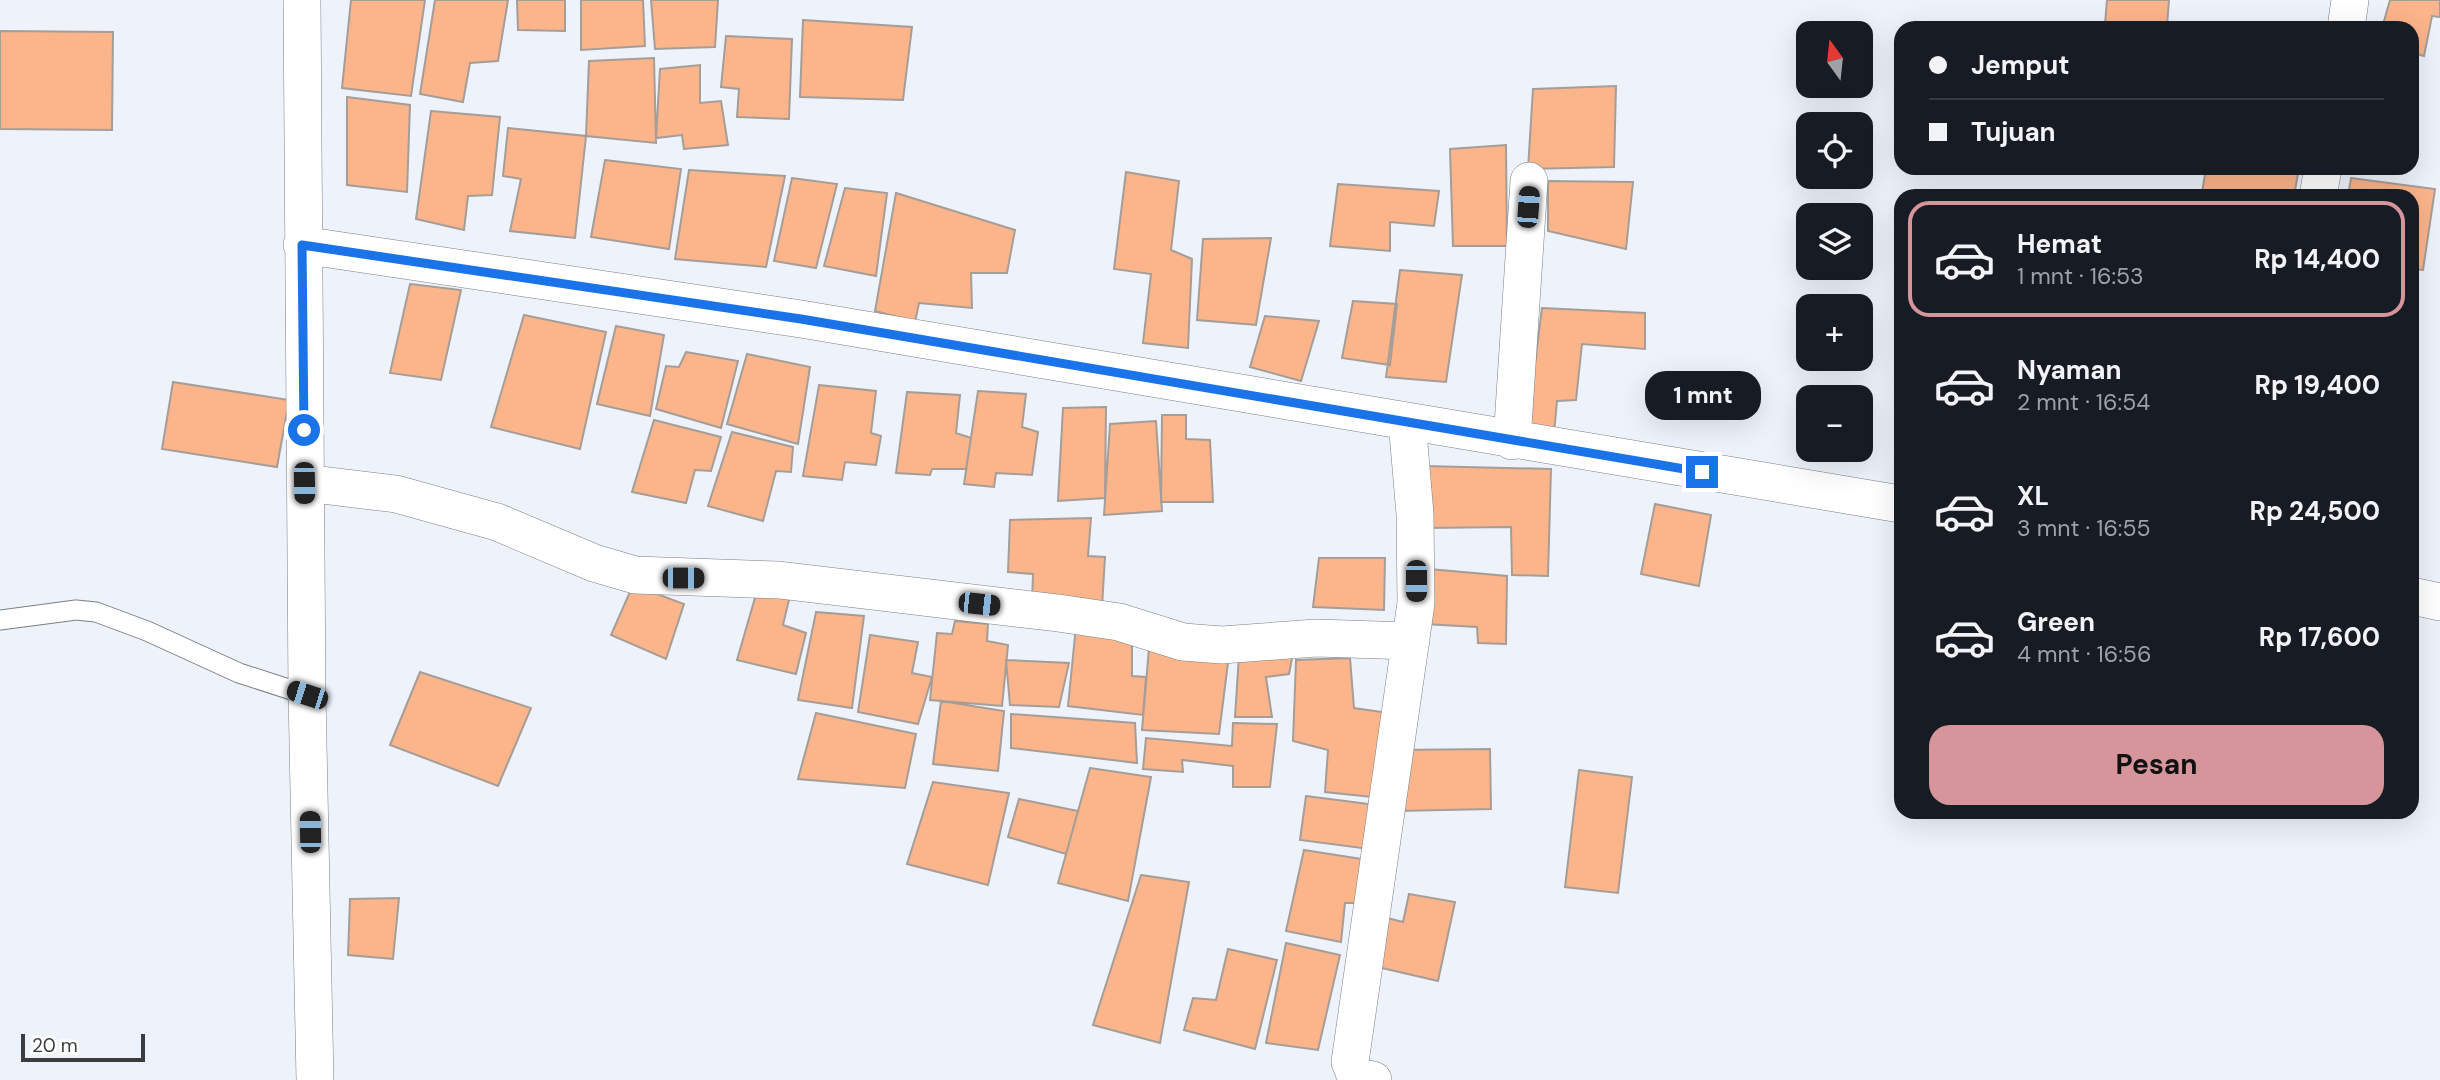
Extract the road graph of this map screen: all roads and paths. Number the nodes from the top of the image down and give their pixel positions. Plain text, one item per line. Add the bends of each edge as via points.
1 (302, 0) edge
2 (2350, 0) edge
3 (2347, 21) edge
4 (1529, 181) dead end
5 (302, 245) junction
6 (1407, 421) junction
7 (1512, 441) junction
8 (304, 483) junction
9 (1894, 504) edge
10 (2419, 598) edge
11 (2440, 602) edge
12 (0, 620) edge
13 (1411, 641) junction
14 (307, 695) junction
15 (315, 1080) edge
16 (1373, 1080) edge

1 - 5 street
2 - 3 street
4 - 7 street
5 - 6 street via 801,319
5 - 8 street
6 - 7 street
6 - 13 street via 1415,514 1416,603
7 - 9 street
8 - 13 street via 396,494 497,522 635,575 779,580 1058,613 1119,622 1183,642
8 - 14 street
10 - 11 street
12 - 14 lane via 76,610 96,612 239,673
13 - 16 street via 1350,1062 1356,1077
14 - 15 street

